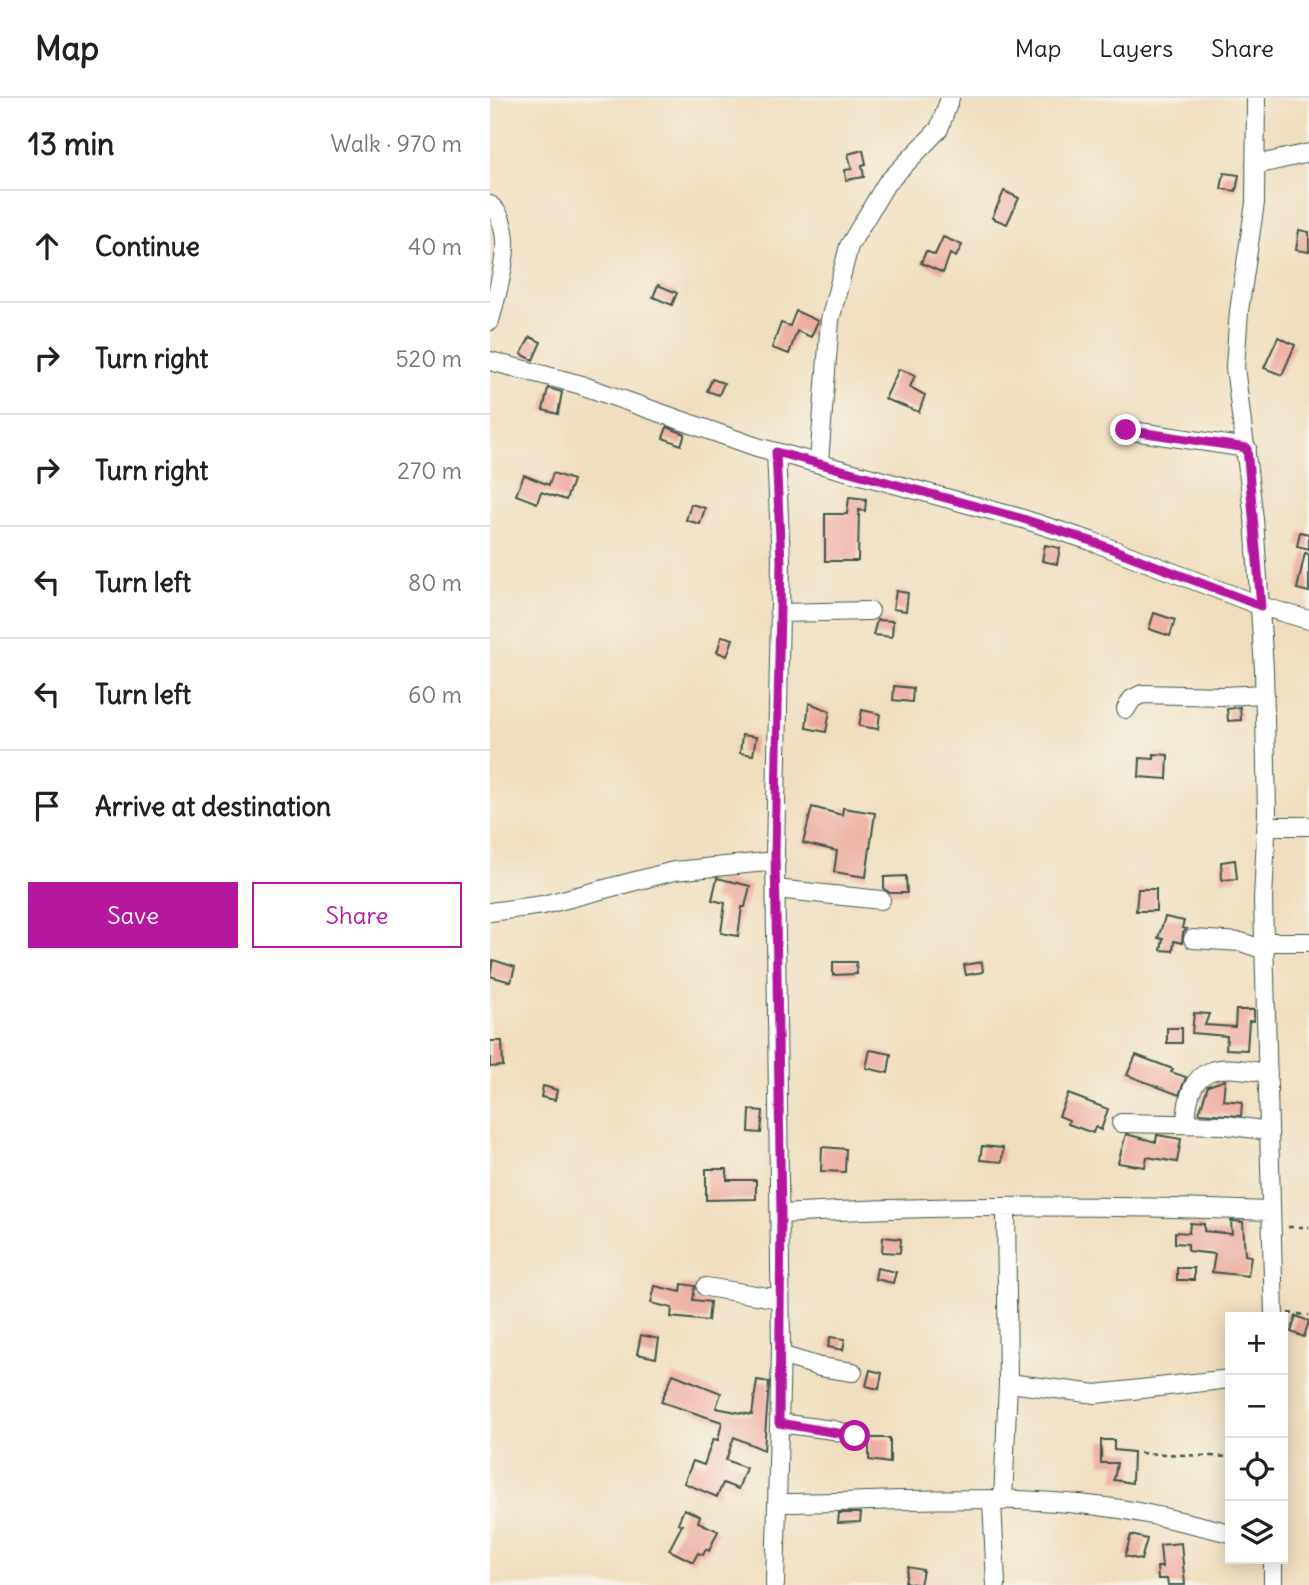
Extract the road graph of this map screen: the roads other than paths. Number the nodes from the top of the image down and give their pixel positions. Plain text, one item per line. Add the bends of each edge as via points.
1 (950, 98) edge
2 (1256, 98) edge
3 (1309, 153) edge
4 (1255, 165) junction
5 (490, 205) edge
6 (490, 321) edge
7 (490, 360) edge
8 (1126, 430) dead end
9 (1247, 448) junction
10 (776, 452) junction
11 (819, 462) junction
12 (1261, 606) junction
13 (870, 611) dead end
14 (779, 613) junction
15 (1309, 620) edge
16 (1265, 694) junction
17 (1126, 709) dead end
18 (1266, 826) junction
19 (1309, 826) edge
20 (776, 861) junction
21 (776, 889) junction
22 (881, 900) dead end
23 (490, 912) edge
24 (1193, 939) dead end
25 (1309, 942) edge
26 (1265, 946) junction
27 (1268, 1073) junction
28 (1121, 1123) dead end
29 (1186, 1124) junction
30 (1269, 1131) junction
31 (1006, 1207) junction
32 (781, 1214) junction
33 (1270, 1219) junction
34 (706, 1287) dead end
35 (780, 1298) junction
36 (1274, 1312) edge
37 (781, 1355) junction
38 (853, 1372) dead end
39 (1225, 1380) edge
40 (1008, 1383) junction
41 (779, 1423) junction
42 (855, 1436) dead end
43 (998, 1501) junction
44 (778, 1503) junction
45 (1225, 1531) edge
46 (1273, 1564) edge
47 (775, 1585) edge
48 (996, 1585) edge
49 (1273, 1585) edge

1 - 11 street via 939,128 886,184 849,246 830,320
2 - 4 street
3 - 4 street
4 - 9 street via 1255,203 1235,367
5 - 6 street via 502,222 504,240
7 - 10 street via 565,380
8 - 9 street
9 - 12 street
10 - 11 street
10 - 14 street
11 - 12 street via 1032,522
12 - 15 street
12 - 16 street
13 - 14 street
14 - 20 street
16 - 17 street via 1142,694
16 - 18 street
18 - 19 street
18 - 26 street
20 - 21 street
20 - 23 street via 674,871 543,905
21 - 22 street
21 - 32 street
24 - 26 street
25 - 26 street
26 - 27 street
27 - 29 street via 1212,1068 1191,1096
27 - 30 street
28 - 29 street
29 - 30 street
30 - 33 street
31 - 32 street via 892,1206
31 - 33 street
31 - 40 street
32 - 35 street
33 - 36 street
34 - 35 street
35 - 37 street
37 - 38 street
37 - 41 street
39 - 40 street via 1096,1394
40 - 43 street
41 - 42 street
41 - 44 street
43 - 44 street
43 - 45 street via 1119,1509
43 - 48 street
44 - 47 street
46 - 49 street

